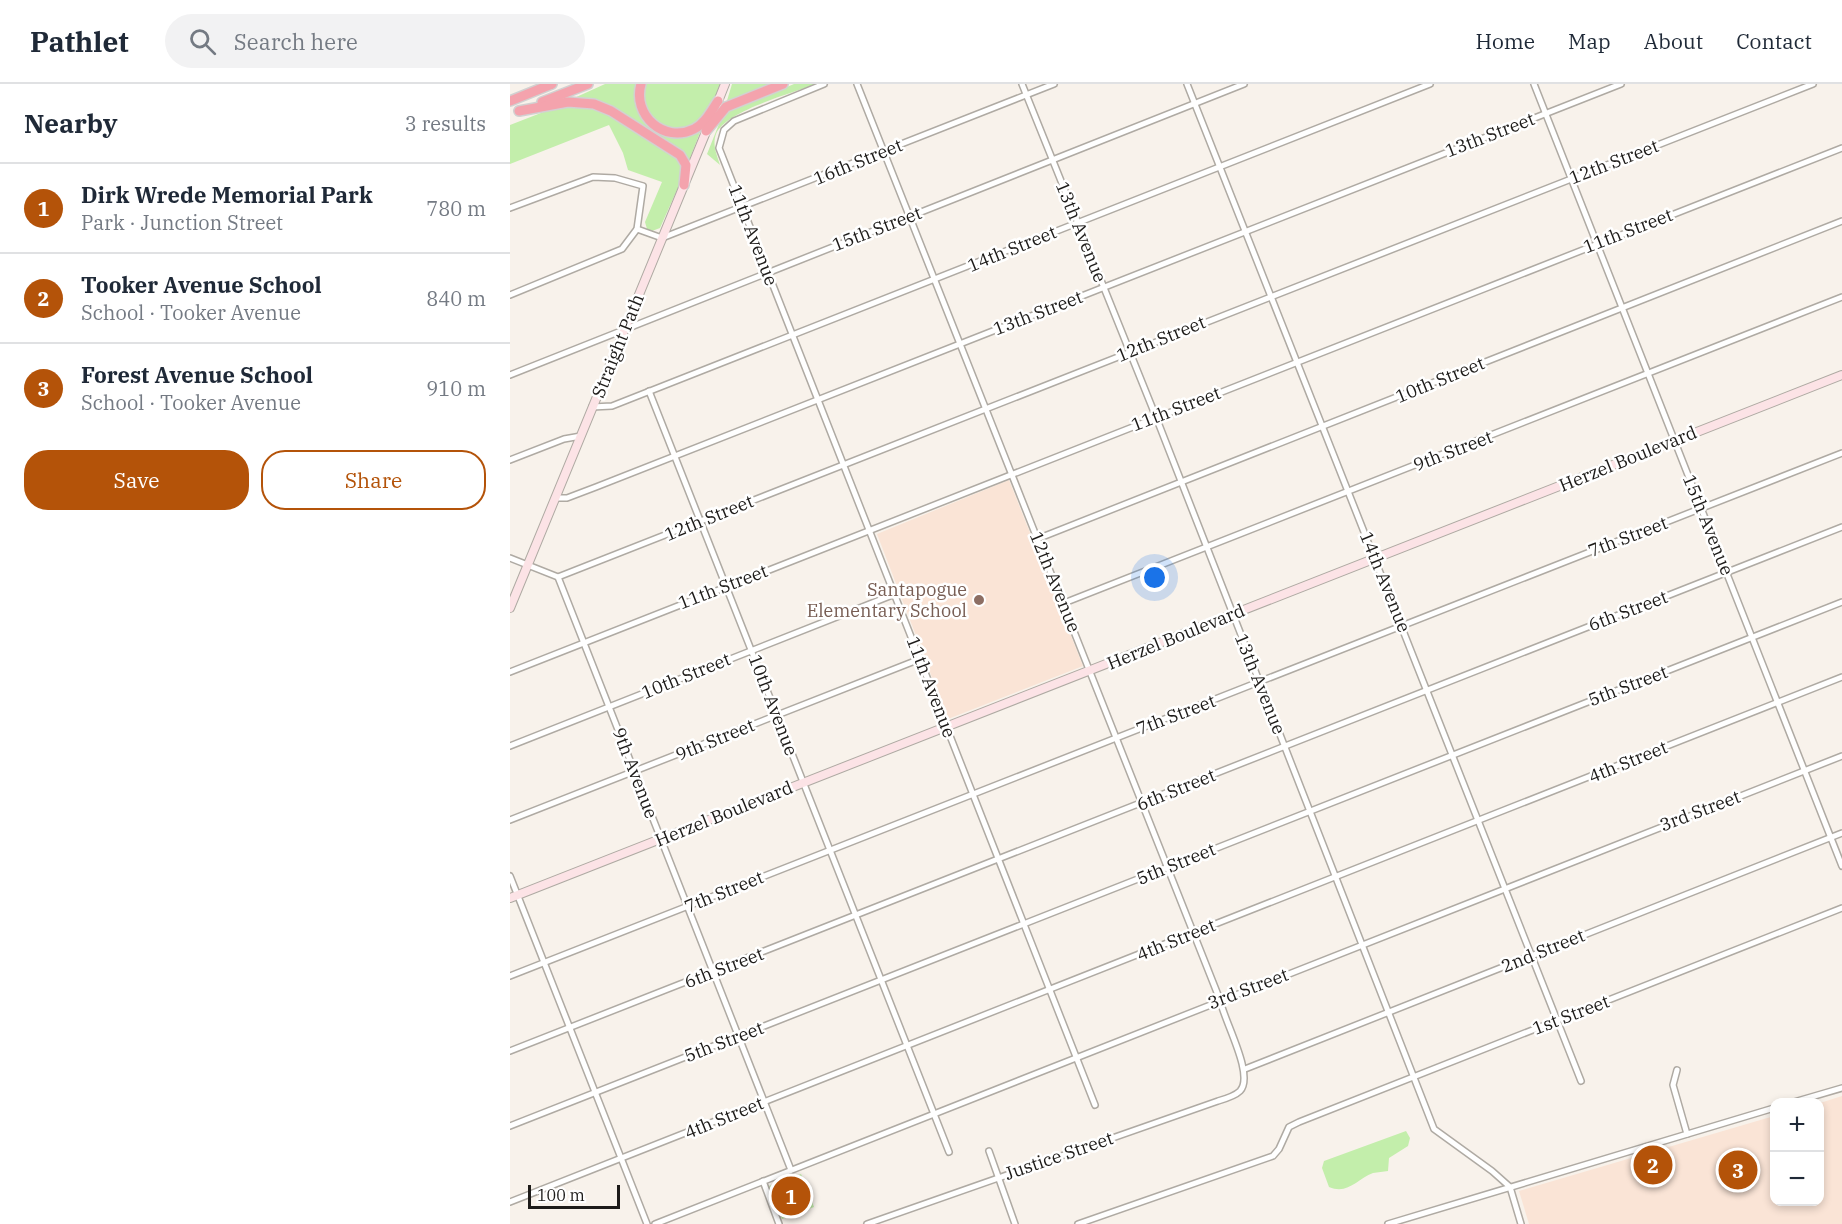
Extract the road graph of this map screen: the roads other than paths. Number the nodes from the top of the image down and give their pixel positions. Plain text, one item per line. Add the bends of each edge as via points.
1 (542, 84) edge
2 (552, 84) edge
3 (588, 84) edge
4 (641, 84) edge
5 (725, 84) edge
6 (783, 84) edge
7 (824, 84) edge
8 (858, 84) edge
9 (1022, 84) edge
10 (1054, 84) edge
11 (1187, 84) edge
12 (1245, 84) edge
13 (1430, 84) edge
14 (1534, 84) edge
15 (1621, 84) edge
16 (1813, 84) edge
17 (1026, 95) junction
18 (514, 99) edge
19 (718, 101) junction
20 (1195, 103) junction
21 (514, 113) edge
22 (1545, 113) junction
23 (706, 131) junction
24 (1842, 148) edge
25 (883, 151) junction
26 (1052, 160) junction
27 (1220, 167) junction
28 (1571, 179) junction
29 (684, 185) junction
30 (742, 207) junction
31 (510, 208) edge
32 (909, 216) junction
33 (1842, 221) edge
34 (1077, 223) junction
35 (637, 229) junction
36 (1246, 231) junction
37 (662, 238) junction
38 (1597, 243) junction
39 (767, 272) junction
40 (934, 279) junction
41 (1104, 288) junction
42 (510, 295) edge
43 (1272, 296) junction
44 (1842, 297) edge
45 (1623, 309) junction
46 (625, 329) junction
47 (792, 335) junction
48 (960, 343) junction
49 (1129, 352) junction
50 (1298, 361) junction
51 (1648, 373) junction
52 (510, 375) edge
53 (1842, 375) edge
54 (649, 391) junction
55 (818, 400) junction
56 (592, 407) junction
57 (986, 409) junction
58 (1155, 417) junction
59 (1324, 426) junction
60 (581, 436) junction
61 (1674, 440) junction
62 (1842, 453) edge
63 (675, 456) junction
64 (510, 459) edge
65 (843, 465) junction
66 (1012, 473) junction
67 (1181, 482) junction
68 (1349, 491) junction
69 (555, 498) junction
70 (1701, 509) junction
71 (701, 521) junction
72 (1842, 527) edge
73 (870, 529) junction
74 (1037, 539) junction
75 (1206, 547) junction
76 (510, 558) edge
77 (1375, 558) junction
78 (528, 565) junction
79 (1726, 573) junction
80 (558, 577) junction
81 (726, 585) junction
82 (895, 594) junction
83 (1842, 602) edge
84 (1064, 603) junction
85 (510, 608) edge
86 (1233, 615) junction
87 (1402, 626) junction
88 (1752, 637) junction
89 (583, 642) junction
90 (752, 650) junction
91 (920, 659) junction
92 (1090, 671) junction
93 (510, 672) edge
94 (1842, 677) edge
95 (1259, 682) junction
96 (1428, 690) junction
97 (1777, 702) junction
98 (609, 706) junction
99 (776, 715) junction
100 (946, 728) junction
101 (1116, 738) junction
102 (510, 746) edge
103 (1285, 747) junction
104 (1454, 755) junction
105 (1842, 756) edge
106 (1804, 770) junction
107 (634, 771) junction
108 (804, 783) junction
109 (973, 795) junction
110 (1142, 803) junction
111 (1310, 811) junction
112 (510, 820) edge
113 (1479, 820) junction
114 (1842, 833) edge
115 (1831, 838) junction
116 (660, 840) junction
117 (830, 850) junction
118 (999, 859) junction
119 (1842, 866) edge
120 (1167, 868) junction
121 (510, 876) edge
122 (1336, 876) junction
123 (1505, 888) junction
124 (514, 897) edge
125 (687, 907) junction
126 (1842, 908) edge
127 (856, 915) junction
128 (1024, 924) junction
129 (1193, 933) junction
130 (1361, 945) junction
131 (1531, 956) junction
132 (544, 963) junction
133 (713, 972) junction
134 (510, 976) edge
135 (882, 981) junction
136 (1050, 989) junction
137 (1220, 1000) junction
138 (1387, 1012) junction
139 (1557, 1021) junction
140 (570, 1028) junction
141 (739, 1036) junction
142 (907, 1046) junction
143 (510, 1051) edge
144 (1077, 1057) junction
145 (1245, 1069) junction
146 (1677, 1070) dead end
147 (1413, 1077) junction
148 (1245, 1081) joint
149 (1581, 1081) dead end
150 (1842, 1088) edge
151 (595, 1092) junction
152 (1808, 1098) edge
153 (764, 1102) junction
154 (1095, 1105) dead end
155 (1770, 1109) edge
156 (934, 1114) junction
157 (510, 1126) edge
158 (1687, 1134) junction
159 (989, 1151) dead end
160 (949, 1152) dead end
161 (621, 1158) junction
162 (791, 1170) junction
163 (999, 1178) junction
164 (763, 1181) junction
165 (1510, 1187) junction
166 (510, 1202) edge
167 (647, 1224) edge
168 (655, 1224) edge
169 (779, 1224) edge
170 (867, 1224) edge
171 (1016, 1224) edge
172 (1078, 1224) edge
173 (1388, 1224) edge
174 (1521, 1224) edge

1 - 18 highway
2 - 18 highway
3 - 21 highway
4 - 19 highway via 639,99 644,114 654,126 668,132 685,133 696,128
5 - 19 street, Straight Path
6 - 23 highway via 726,107
7 - 30 street, 11th Avenue via 734,121 722,135 719,148
8 - 25 street, 12th Avenue
9 - 17 street, 13th Avenue
10 - 17 street, 16th Street
11 - 20 street, 14th Avenue
12 - 20 street, 15th Street
13 - 27 street, 14th Street
14 - 22 street, 15th Avenue
15 - 22 street, 13th Street
16 - 28 street, 12th Street
17 - 25 street, 16th Street
17 - 26 street, 13th Avenue
19 - 23 street, Straight Path
20 - 26 street, 15th Street
20 - 27 street, 14th Avenue
21 - 29 highway via 568,102 605,108 680,155 686,165
22 - 28 street, 15th Avenue
22 - 36 street, 13th Street
23 - 29 street, Straight Path
24 - 38 street, 11th Street
25 - 30 street, 16th Street
25 - 32 street, 12th Avenue
26 - 32 street, 15th Street
26 - 34 street, 13th Avenue
27 - 34 street, 14th Street
27 - 36 street, 14th Avenue
28 - 38 street, 15th Avenue
28 - 43 street, 12th Street
29 - 37 street, Straight Path
30 - 37 street, 16th Street
30 - 39 street, 11th Avenue
31 - 35 street via 588,178 609,177 643,186
32 - 39 street, 15th Street
32 - 40 street, 12th Avenue
33 - 45 street, 10th Street
34 - 40 street, 14th Street
34 - 41 street, 13th Avenue
35 - 37 street
35 - 42 street via 616,253
36 - 41 street, 13th Street
36 - 43 street, 14th Avenue
37 - 46 street, Straight Path
38 - 45 street, 15th Avenue
38 - 50 street, 11th Street
39 - 46 street, 15th Street
39 - 47 street, 11th Avenue
40 - 47 street, 14th Street
40 - 48 street, 12th Avenue
41 - 48 street, 13th Street
41 - 49 street, 13th Avenue
43 - 49 street, 12th Street
43 - 50 street, 14th Avenue
44 - 51 street, 9th Street
45 - 51 street, 15th Avenue
45 - 59 street, 10th Street
46 - 52 street, 15th Street
46 - 56 street, Straight Path
47 - 54 street, 14th Street
47 - 55 street, 11th Avenue
48 - 55 street, 13th Street
48 - 57 street, 12th Avenue
49 - 57 street, 12th Street
49 - 58 street, 13th Avenue
50 - 58 street, 11th Street
50 - 59 street, 14th Avenue
51 - 61 street, 15th Avenue
51 - 68 street, 9th Street
53 - 61 street, Herzel Boulevard
54 - 56 street, 14th Street via 609,407
54 - 63 street, 10th Avenue
55 - 63 street, 13th Street
55 - 65 street, 11th Avenue
56 - 60 street, Straight Path
57 - 65 street, 12th Street
57 - 66 street, 12th Avenue
58 - 66 street, 11th Street
58 - 67 street, 13th Avenue
59 - 67 street, 10th Street
59 - 68 street, 14th Avenue
60 - 64 street
60 - 69 street, Straight Path
61 - 70 street, 15th Avenue
61 - 77 street, Herzel Boulevard
62 - 70 street, 7th Street
63 - 69 street, 13th Street via 572,496
63 - 71 street, 10th Avenue
65 - 71 street, 12th Street
65 - 73 street, 11th Avenue
66 - 73 street, 11th Street
66 - 74 street, 12th Avenue
67 - 74 street, 10th Street
67 - 75 street, 13th Avenue
68 - 75 street, 9th Street
68 - 77 street, 14th Avenue
69 - 78 street, Straight Path
70 - 79 street, 15th Avenue
70 - 87 street, 7th Street
71 - 80 street, 12th Street
71 - 81 street, 10th Avenue
72 - 79 street, 6th Street
73 - 81 street, 11th Street
73 - 82 street, 11th Avenue
74 - 84 street, 12th Avenue
75 - 84 street, 9th Street
75 - 86 street, 13th Avenue
76 - 78 street
77 - 86 street, Herzel Boulevard
77 - 87 street, 14th Avenue
78 - 80 street
78 - 85 street, Straight Path
79 - 88 street, 15th Avenue
79 - 96 street, 6th Street
80 - 89 street, 9th Avenue
81 - 89 street, 11th Street
81 - 90 street, 10th Avenue
82 - 90 street, 10th Street
82 - 91 street, 11th Avenue
83 - 88 street, 5th Street
84 - 92 street, 12th Avenue
86 - 92 street, Herzel Boulevard
86 - 95 street, 13th Avenue
87 - 95 street, 7th Street
87 - 96 street, 14th Avenue
88 - 97 street, 15th Avenue
88 - 104 street, 5th Street
89 - 93 street, 11th Street
89 - 98 street, 9th Avenue
90 - 98 street, 10th Street
90 - 99 street, 10th Avenue
91 - 99 street, 9th Street
91 - 100 street, 11th Avenue
92 - 100 street, Herzel Boulevard
92 - 101 street, 12th Avenue
94 - 97 street, 4th Street
95 - 101 street, 7th Street
95 - 103 street, 13th Avenue
96 - 103 street, 6th Street
96 - 104 street, 14th Avenue
97 - 106 street, 15th Avenue
97 - 113 street, 4th Street
98 - 102 street, 10th Street
98 - 107 street, 9th Avenue
99 - 107 street, 9th Street
99 - 108 street, 10th Avenue
100 - 108 street, Herzel Boulevard
100 - 109 street, 11th Avenue
101 - 109 street, 7th Street
101 - 110 street, 12th Avenue
103 - 110 street, 6th Street
103 - 111 street, 13th Avenue
104 - 111 street, 5th Street
104 - 113 street, 14th Avenue
105 - 106 street, 3rd Street
106 - 115 street, 15th Avenue
106 - 123 street, 3rd Street
107 - 112 street, 9th Street
107 - 116 street, 9th Avenue
108 - 116 street, Herzel Boulevard
108 - 117 street, 10th Avenue
109 - 117 street, 7th Street
109 - 118 street, 11th Avenue
110 - 118 street, 6th Street
110 - 120 street, 12th Avenue
111 - 120 street, 5th Street
111 - 122 street, 13th Avenue
113 - 122 street, 4th Street
113 - 123 street, 14th Avenue
114 - 115 street, 2nd Street
115 - 119 street, 15th Avenue
115 - 131 street, 2nd Street
116 - 124 street, Herzel Boulevard
116 - 125 street, 9th Avenue
117 - 125 street, 7th Street
117 - 127 street, 10th Avenue
118 - 127 street, 6th Street
118 - 128 street, 11th Avenue
120 - 128 street, 5th Street
120 - 129 street, 12th Avenue
121 - 124 street
122 - 129 street, 4th Street
122 - 130 street, 13th Avenue
123 - 130 street, 3rd Street
123 - 131 street, 14th Avenue
124 - 132 street
125 - 132 street, 7th Street
125 - 133 street, 9th Avenue
126 - 139 street, 1st Street
127 - 133 street, 6th Street
127 - 135 street, 10th Avenue
128 - 135 street, 5th Street
128 - 136 street, 11th Avenue
129 - 136 street, 4th Street
129 - 137 street, 12th Avenue
130 - 137 street, 3rd Street
130 - 138 street, 13th Avenue
131 - 138 street, 2nd Street
131 - 139 street, 14th Avenue
132 - 134 street, 7th Street
132 - 140 street
133 - 140 street, 6th Street
133 - 141 street, 9th Avenue
135 - 141 street, 5th Street
135 - 142 street, 10th Avenue
136 - 142 street, 4th Street
136 - 144 street, 11th Avenue
137 - 144 street, 3rd Street
137 - 145 street, 12th Avenue
138 - 145 street, 2nd Street
138 - 147 street, 13th Avenue
139 - 147 street, 1st Street
139 - 149 street, 14th Avenue
140 - 143 street, 6th Street
140 - 151 street
141 - 151 street, 5th Street
141 - 153 street, 9th Avenue
142 - 153 street, 4th Street
142 - 156 street, 10th Avenue
144 - 154 street, 11th Avenue
144 - 156 street, 3rd Street
145 - 148 street, 12th Avenue
146 - 158 street via 1673,1085
147 - 165 street, 13th Avenue via 1434,1129
147 - 172 street, 1st Street via 1289,1127 1273,1156
148 - 163 street, Justice Street via 1232,1096
150 - 152 street
151 - 157 street, 5th Street
151 - 161 street
153 - 161 street, 4th Street
153 - 162 street, 9th Avenue
155 - 158 street
156 - 160 street, 10th Avenue
156 - 162 street, 3rd Street
158 - 165 street
159 - 163 street
161 - 166 street, 4th Street
161 - 167 street
162 - 164 street, 3rd Street
163 - 170 street, Justice Street
163 - 171 street
164 - 168 street, 3rd Street
164 - 169 street
165 - 173 street
165 - 174 street

